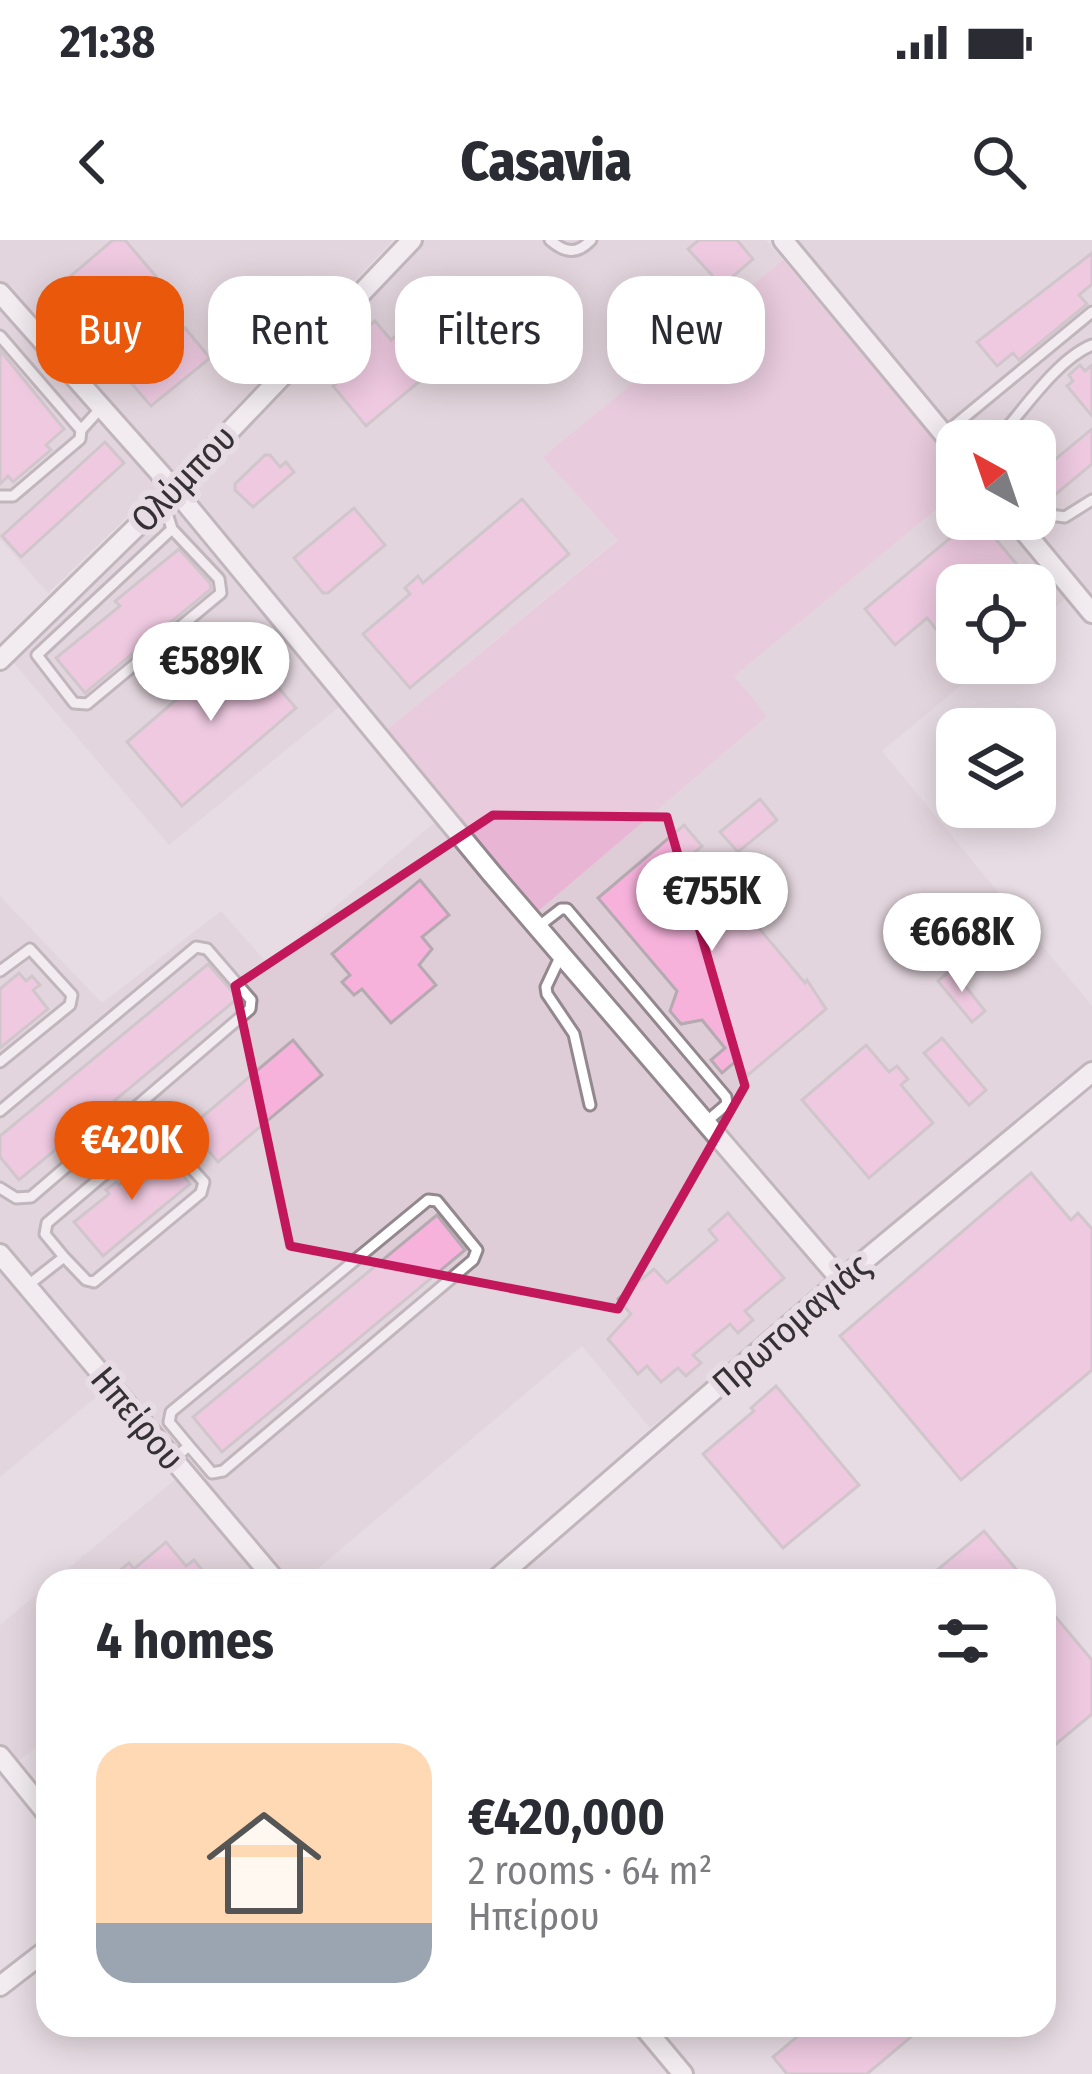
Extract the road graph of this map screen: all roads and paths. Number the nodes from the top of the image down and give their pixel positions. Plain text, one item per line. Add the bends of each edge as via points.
1 (412, 240) edge
2 (550, 240) edge
3 (591, 240) edge
4 (782, 240) edge
5 (0, 293) edge
6 (1092, 312) edge
7 (0, 336) edge
8 (1092, 345) edge
9 (100, 410) junction
10 (961, 420) edge
11 (1015, 420) edge
12 (936, 424) edge
13 (81, 430) junction
14 (169, 495) junction
15 (0, 496) edge
16 (1092, 500) edge
17 (1056, 516) edge
18 (172, 529) junction
19 (1031, 540) edge
20 (1092, 613) edge
21 (0, 660) edge
22 (539, 926) junction
23 (562, 953) junction
24 (0, 971) edge
25 (0, 1063) edge
26 (1092, 1072) edge
27 (590, 1105) dead end
28 (0, 1111) edge
29 (706, 1122) junction
30 (0, 1188) edge
31 (0, 1254) edge
32 (64, 1257) junction
33 (841, 1280) junction
34 (27, 1286) junction
35 (189, 1446) junction
36 (172, 1459) junction
37 (266, 1569) edge
38 (508, 1569) edge
39 (0, 1756) edge
40 (36, 1800) edge
41 (36, 1958) edge
42 (0, 1987) edge
43 (652, 2037) edge
44 (682, 2074) edge

1 - 14 street, Ολύμπου
2 - 3 lane via 574,251
4 - 12 street
5 - 9 street
6 - 10 lane
7 - 13 lane
8 - 11 lane
9 - 13 lane
9 - 14 street
13 - 15 lane via 13,496
14 - 18 lane
14 - 21 street, Ολύμπου
14 - 22 street
16 - 17 lane
18 - 18 lane via 219,579 221,593 86,704 74,703 37,655
19 - 20 street
22 - 23 street
22 - 29 lane via 564,908 581,926 726,1097
23 - 27 lane via 547,994 574,1034
23 - 29 street
24 - 25 lane via 30,950 72,1000
26 - 33 street, Πρωτομαγιάς
28 - 30 lane via 196,947 207,949 251,1000 250,1009 31,1197
29 - 33 street
31 - 34 street, Ηπείρου
32 - 32 lane via 94,1282 202,1193 204,1182 152,1134 47,1223 45,1234
32 - 34 lane
33 - 38 street, Πρωτομαγιάς
34 - 36 street, Ηπείρου
35 - 35 lane via 212,1473 224,1471 473,1260 477,1250 437,1201 428,1200 171,1412 169,1422
35 - 36 lane
36 - 37 street, Ηπείρου
39 - 40 street
41 - 42 street
43 - 44 street

